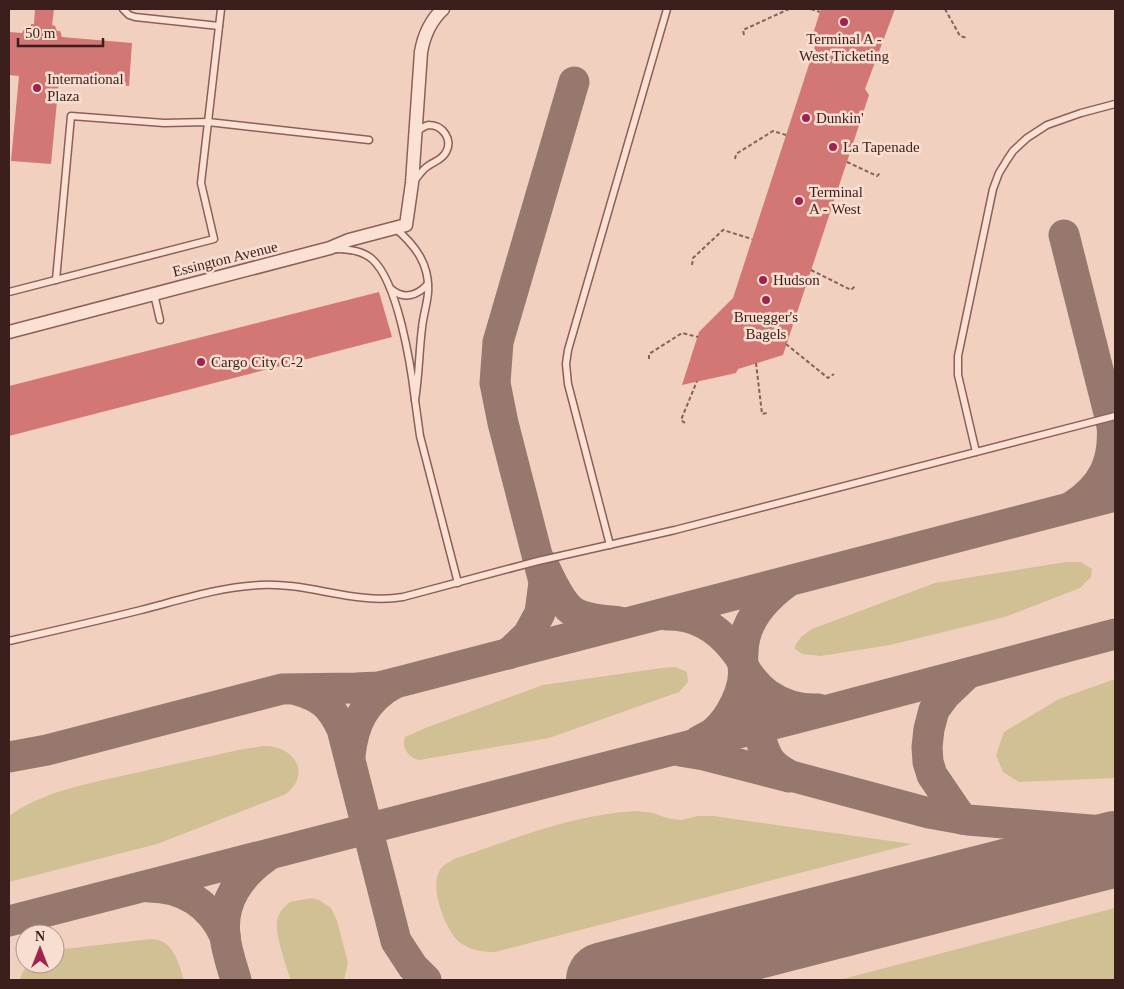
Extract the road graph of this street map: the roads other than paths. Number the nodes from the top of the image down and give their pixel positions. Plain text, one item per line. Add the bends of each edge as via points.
1 (123, 9) edge
2 (221, 9) edge
3 (443, 9) edge
4 (668, 9) edge
5 (220, 26) junction
6 (1115, 104) edge
7 (208, 122) junction
8 (415, 133) junction
9 (369, 140) dead end
10 (412, 183) junction
11 (395, 228) junction
12 (330, 248) junction
13 (56, 280) junction
14 (428, 284) junction
15 (391, 289) junction
16 (9, 292) edge
17 (154, 294) junction
18 (160, 320) dead end
19 (9, 332) edge
20 (415, 400) junction
21 (1115, 416) edge
22 (976, 452) junction
23 (610, 545) junction
24 (458, 583) junction
25 (9, 641) edge

1 - 5 lane via 135,17
2 - 5 lane
3 - 8 street via 430,24 422,44
4 - 23 lane via 566,364 568,384
5 - 7 lane
6 - 22 lane via 1061,119 1035,132 1013,151 996,181 958,356 958,376
7 - 9 lane
7 - 13 lane via 201,183 214,239
7 - 13 lane via 164,123 70,116
8 - 10 street
8 - 10 lane via 428,125 445,132 448,150
10 - 11 street via 406,225
11 - 12 street, Essington Avenue
11 - 14 lane via 414,246 422,259
12 - 15 lane via 345,249 374,260
12 - 17 street, Essington Avenue
13 - 16 lane
14 - 15 lane via 412,295 401,295
14 - 20 lane
15 - 20 lane via 409,358
17 - 18 lane
17 - 19 street, Essington Avenue
20 - 24 lane via 420,436
21 - 22 lane
22 - 23 lane
23 - 24 lane
24 - 25 lane via 390,599 278,585 243,586

